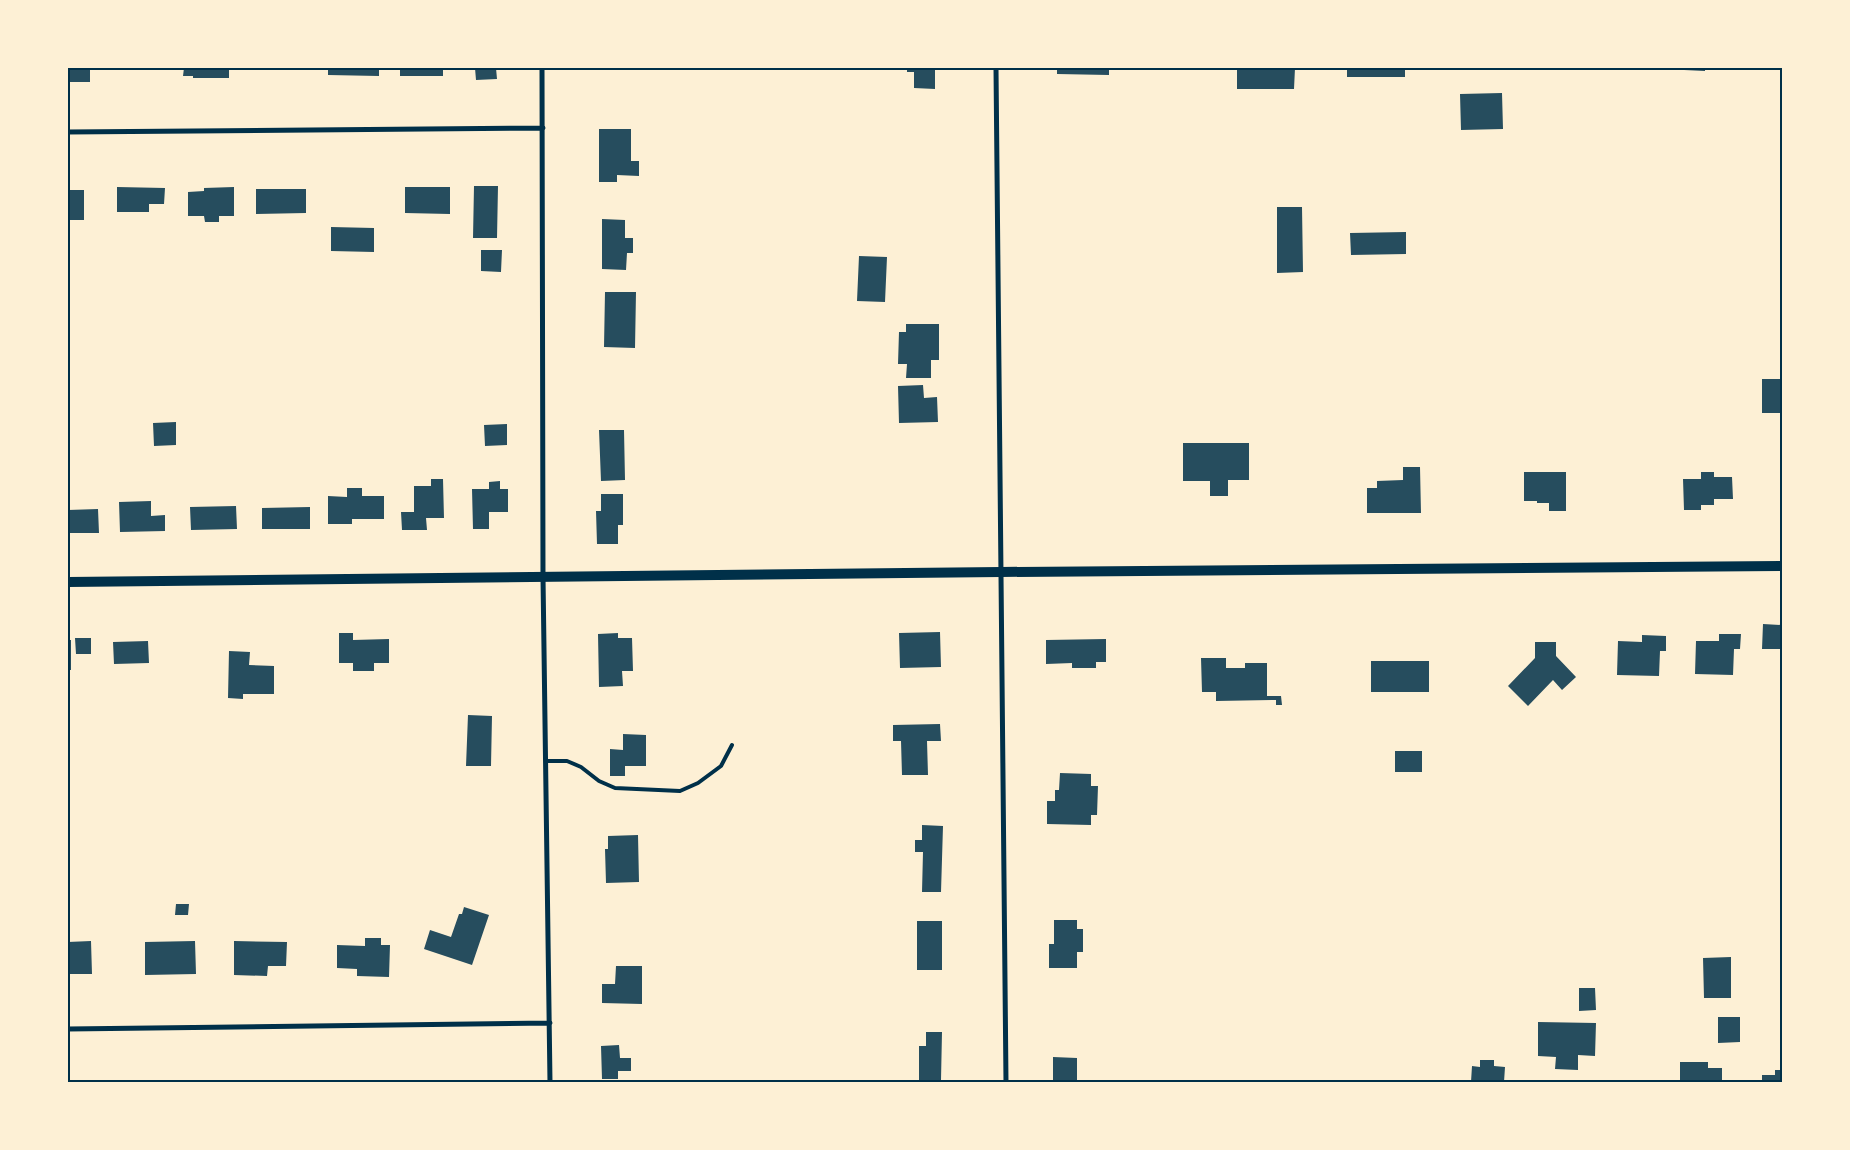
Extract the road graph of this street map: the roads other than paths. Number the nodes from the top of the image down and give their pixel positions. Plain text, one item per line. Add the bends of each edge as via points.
1 (542, 68) edge
2 (996, 68) edge
3 (543, 128) junction
4 (68, 132) edge
5 (1782, 566) edge
6 (1001, 572) junction
7 (543, 577) junction
8 (68, 582) edge
9 (732, 745) dead end
10 (546, 761) junction
11 (550, 1023) junction
12 (68, 1029) edge
13 (550, 1082) edge
14 (1006, 1082) edge

1 - 3 street
2 - 6 street
3 - 4 street
3 - 7 street
5 - 6 main road
6 - 7 main road
6 - 14 street
7 - 8 main road
7 - 10 street
9 - 10 lane via 721,766 698,783 680,791 615,788 599,781 581,766 566,761
10 - 11 street
11 - 12 street
11 - 13 street

